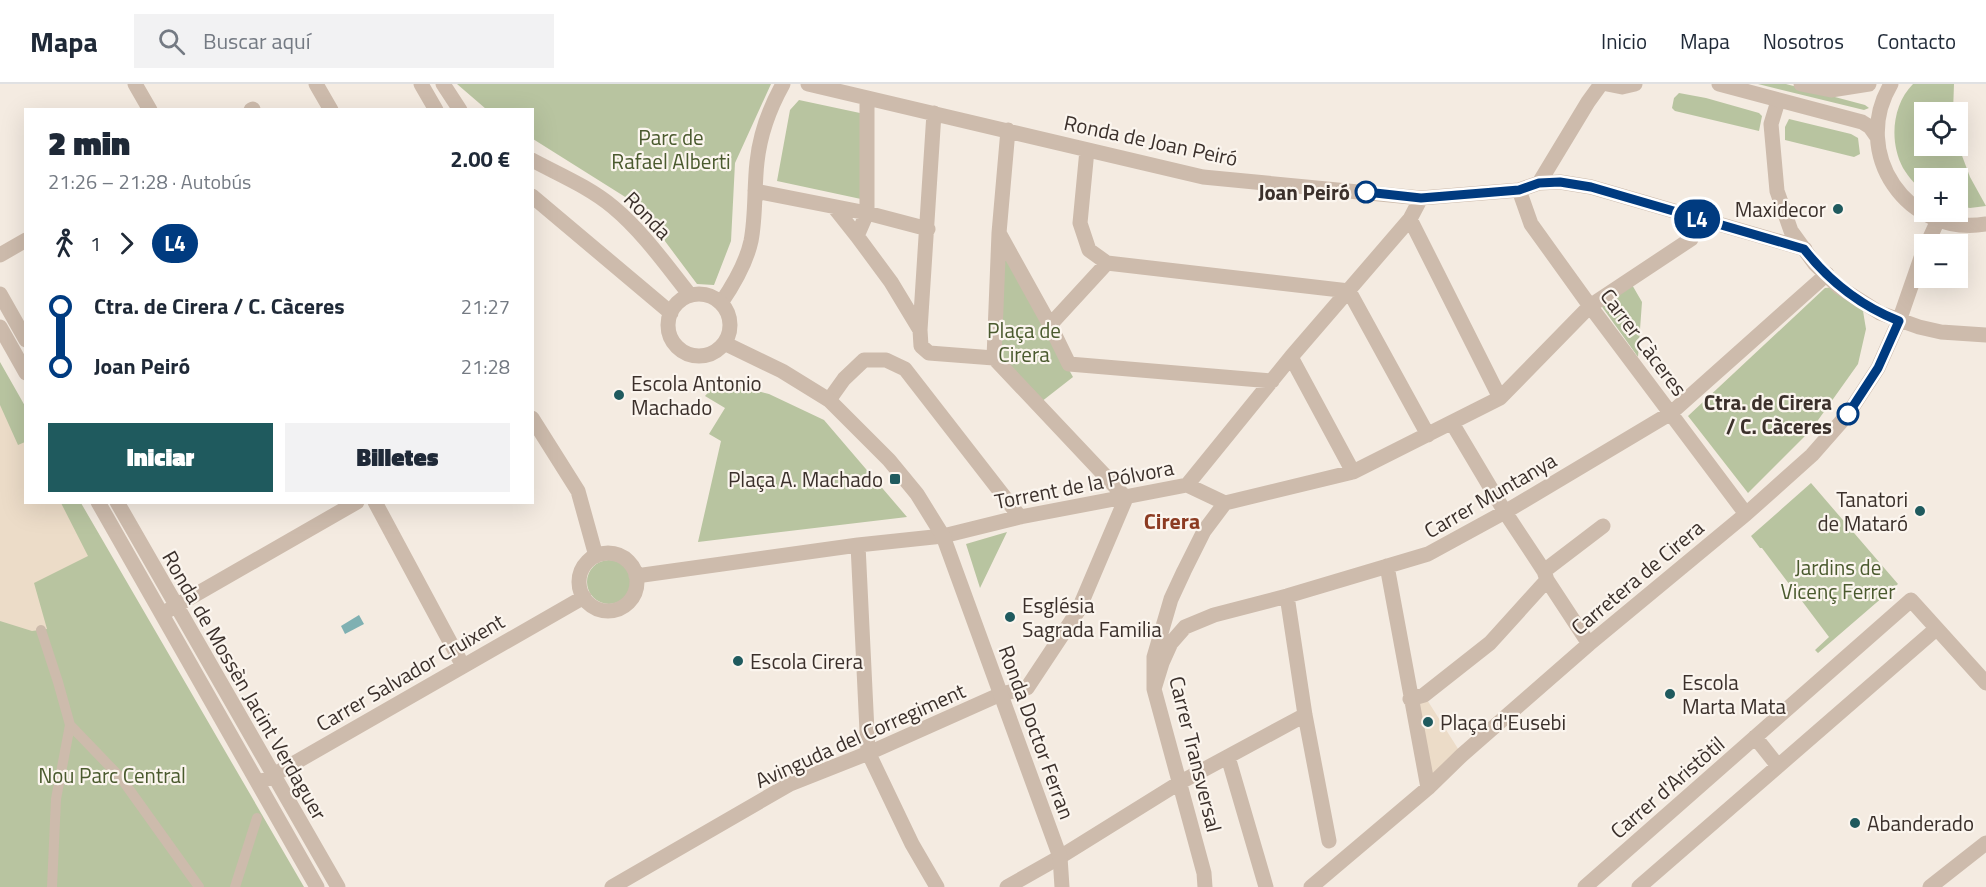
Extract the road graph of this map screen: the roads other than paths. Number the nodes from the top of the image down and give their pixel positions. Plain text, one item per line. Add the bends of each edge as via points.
1 (135, 84) edge
2 (316, 84) edge
3 (421, 84) edge
4 (443, 84) edge
5 (783, 84) edge
6 (808, 84) edge
7 (1601, 84) edge
8 (1607, 84) edge
9 (1635, 84) edge
10 (1719, 84) edge
11 (1801, 84) edge
12 (1869, 84) edge
13 (1891, 84) edge
14 (867, 98) junction
15 (1778, 101) junction
16 (149, 108) edge
17 (330, 108) edge
18 (435, 108) edge
19 (459, 108) edge
20 (934, 113) junction
21 (1008, 130) junction
22 (1877, 137) junction
23 (1087, 150) junction
24 (534, 161) edge
25 (1539, 183) junction
26 (1519, 190) junction
27 (755, 191) junction
28 (534, 198) edge
29 (1421, 198) junction
30 (834, 207) junction
31 (1914, 207) edge
32 (867, 213) junction
33 (1410, 219) junction
34 (1699, 219) junction
35 (1947, 222) edge
36 (1986, 224) edge
37 (928, 229) junction
38 (999, 233) junction
39 (857, 236) junction
40 (24, 241) edge
41 (1804, 249) junction
42 (0, 255) edge
43 (1107, 263) junction
44 (1827, 274) junction
45 (1914, 278) edge
46 (1349, 291) junction
47 (0, 294) edge
48 (690, 295) junction
49 (720, 303) junction
50 (1590, 306) junction
51 (671, 313) junction
52 (1899, 321) junction
53 (1050, 325) junction
54 (0, 327) edge
55 (1986, 335) edge
56 (24, 336) edge
57 (921, 338) junction
58 (724, 342) junction
59 (1291, 357) junction
60 (994, 358) junction
61 (24, 369) edge
62 (1272, 381) junction
63 (1500, 398) junction
64 (829, 400) junction
65 (1671, 413) junction
66 (534, 421) edge
67 (1452, 423) junction
68 (1428, 435) junction
69 (1353, 472) junction
70 (1187, 485) junction
71 (1126, 498) junction
72 (1225, 503) junction
73 (99, 504) edge
74 (118, 504) edge
75 (354, 504) edge
76 (376, 504) edge
77 (1505, 512) junction
78 (1746, 514) junction
79 (1020, 517) junction
80 (1603, 526) dead end
81 (943, 536) junction
82 (858, 544) junction
83 (596, 556) junction
84 (1387, 566) junction
85 (1545, 575) junction
86 (636, 576) junction
87 (1287, 596) junction
88 (584, 597) junction
89 (175, 606) junction
90 (160, 615) junction
91 (1936, 629) junction
92 (40, 630) dead end
93 (1589, 644) junction
94 (462, 666) junction
95 (1986, 683) edge
96 (1154, 689) junction
97 (1002, 694) junction
98 (1410, 699) junction
99 (1305, 715) junction
100 (70, 724) junction
101 (1755, 738) junction
102 (868, 752) junction
103 (1228, 757) junction
104 (1778, 766) junction
105 (272, 775) junction
106 (1179, 783) junction
107 (258, 784) junction
108 (1428, 788) junction
109 (257, 818) dead end
110 (1329, 841) dead end
111 (1986, 843) edge
112 (1060, 857) junction
113 (52, 887) edge
114 (199, 887) edge
115 (235, 887) edge
116 (317, 887) edge
117 (338, 887) edge
118 (612, 887) edge
119 (937, 887) edge
120 (1007, 887) edge
121 (1062, 887) edge
122 (1205, 887) edge
123 (1266, 887) edge
124 (1311, 887) edge
125 (1585, 887) edge
126 (1639, 887) edge
127 (1930, 887) edge

1 - 16 street
2 - 17 street
3 - 18 street
4 - 19 street
5 - 27 street via 763,129
6 - 14 street, Ronda de Joan Peiró
7 - 25 street
8 - 9 street
10 - 15 street
11 - 12 street via 1831,90
13 - 22 street via 1879,113
14 - 20 street, Ronda de Joan Peiró
14 - 32 street
15 - 22 street via 1862,122
15 - 41 street via 1771,124 1778,191 1791,231
20 - 21 street, Ronda de Joan Peiró
20 - 37 street
21 - 23 street, Ronda de Joan Peiró
21 - 38 street
22 - 31 street via 1881,161 1892,183
23 - 29 street, Ronda de Joan Peiró via 1203,177
23 - 43 street via 1080,223 1089,250
24 - 48 street, Ronda via 613,206
25 - 26 street, Ronda de Joan Peiró
25 - 34 street, Ronda de Joan Peiró via 1591,187
26 - 29 street, Ronda de Joan Peiró
26 - 50 street, Carrer Càceres via 1531,224
27 - 30 street
27 - 49 street via 747,255
28 - 51 street
29 - 33 street
30 - 32 street
30 - 39 street
32 - 37 street
32 - 39 street
33 - 46 street
33 - 63 street
34 - 41 street, Ronda de Joan Peiró
34 - 50 street via 1691,239
35 - 36 street
37 - 57 street
38 - 53 street
38 - 60 street
39 - 57 street via 891,282
40 - 42 street
41 - 44 street
43 - 46 street
43 - 53 street
44 - 52 street via 1839,287
44 - 65 street, Carrer Muntanya
45 - 52 street, Carretera de Cirera
46 - 59 street
46 - 68 street
47 - 56 street
48 - 49 street via 711,296
48 - 51 street via 678,302
49 - 58 street via 728,314
50 - 63 street
50 - 65 street, Carrer Càceres
51 - 58 street via 668,329 672,339 688,353 708,354
52 - 55 street via 1941,332
52 - 78 street, Carretera de Cirera via 1878,368 1840,424
53 - 62 street via 1070,364
54 - 61 street
57 - 60 street via 929,353
58 - 64 street, Ronda Doctor Ferran
59 - 62 street
59 - 69 street
60 - 71 street
62 - 70 street
63 - 67 street
64 - 79 street via 864,360 886,360 905,369
64 - 81 street, Ronda Doctor Ferran via 889,459
65 - 77 street, Carrer Muntanya
65 - 78 street, Carrer Càceres
66 - 83 street via 578,491
67 - 68 street
67 - 77 street
68 - 69 street
69 - 72 street
70 - 71 street, Torrent de la Pólvora
70 - 72 street, Torrent de la Pólvora
71 - 79 street, Torrent de la Pólvora
71 - 97 street, Avinguda del Corregiment via 1078,611 1027,688
72 - 96 street, Carrer Transversal via 1204,531 1171,599 1154,657
73 - 90 street, Ronda de Mossèn Jacint Verdaguer
74 - 89 street, Ronda de Mossèn Jacint Verdaguer
75 - 89 street
76 - 94 street
77 - 84 street, Carrer Muntanya via 1428,554
77 - 85 street
78 - 93 street, Carretera de Cirera
79 - 81 street, Torrent de la Pólvora
80 - 85 street
81 - 82 street, Torrent de la Pólvora
81 - 97 street, Ronda Doctor Ferran
82 - 86 street, Torrent de la Pólvora
82 - 102 street
83 - 86 street via 621,556
83 - 88 street via 588,561 579,578
84 - 87 street, Carrer Muntanya
84 - 98 street
85 - 93 street
85 - 98 street via 1490,643 1424,695
86 - 88 street via 633,596 619,609 599,609
87 - 96 street, Carrer Muntanya via 1214,615 1185,627 1171,643
87 - 99 street
88 - 94 street, Carrer Salvador Cruixent
89 - 90 street
89 - 105 street, Ronda de Mossèn Jacint Verdaguer
90 - 107 street, Ronda de Mossèn Jacint Verdaguer
91 - 95 street, Carrer d'Aristòtil
91 - 101 street, Carrer d'Aristòtil via 1911,600
91 - 104 street
92 - 100 street
93 - 108 street, Carretera de Cirera
94 - 105 street, Carrer Salvador Cruixent
96 - 106 street, Carrer Transversal
97 - 102 street, Avinguda del Corregiment
97 - 112 street, Ronda Doctor Ferran
98 - 108 street
99 - 103 street
99 - 110 street
100 - 113 street via 56,799
100 - 114 street via 121,778
101 - 104 street
101 - 125 street, Carrer d'Aristòtil
102 - 118 street, Avinguda del Corregiment via 790,784
102 - 119 street
103 - 106 street
103 - 123 street
104 - 126 street
105 - 107 street, Carrer Salvador Cruixent
105 - 117 street, Ronda de Mossèn Jacint Verdaguer
106 - 112 street
106 - 122 street, Carrer Transversal
107 - 116 street, Ronda de Mossèn Jacint Verdaguer
108 - 124 street, Carretera de Cirera
109 - 115 street
111 - 127 street
112 - 120 street
112 - 121 street, Ronda Doctor Ferran

